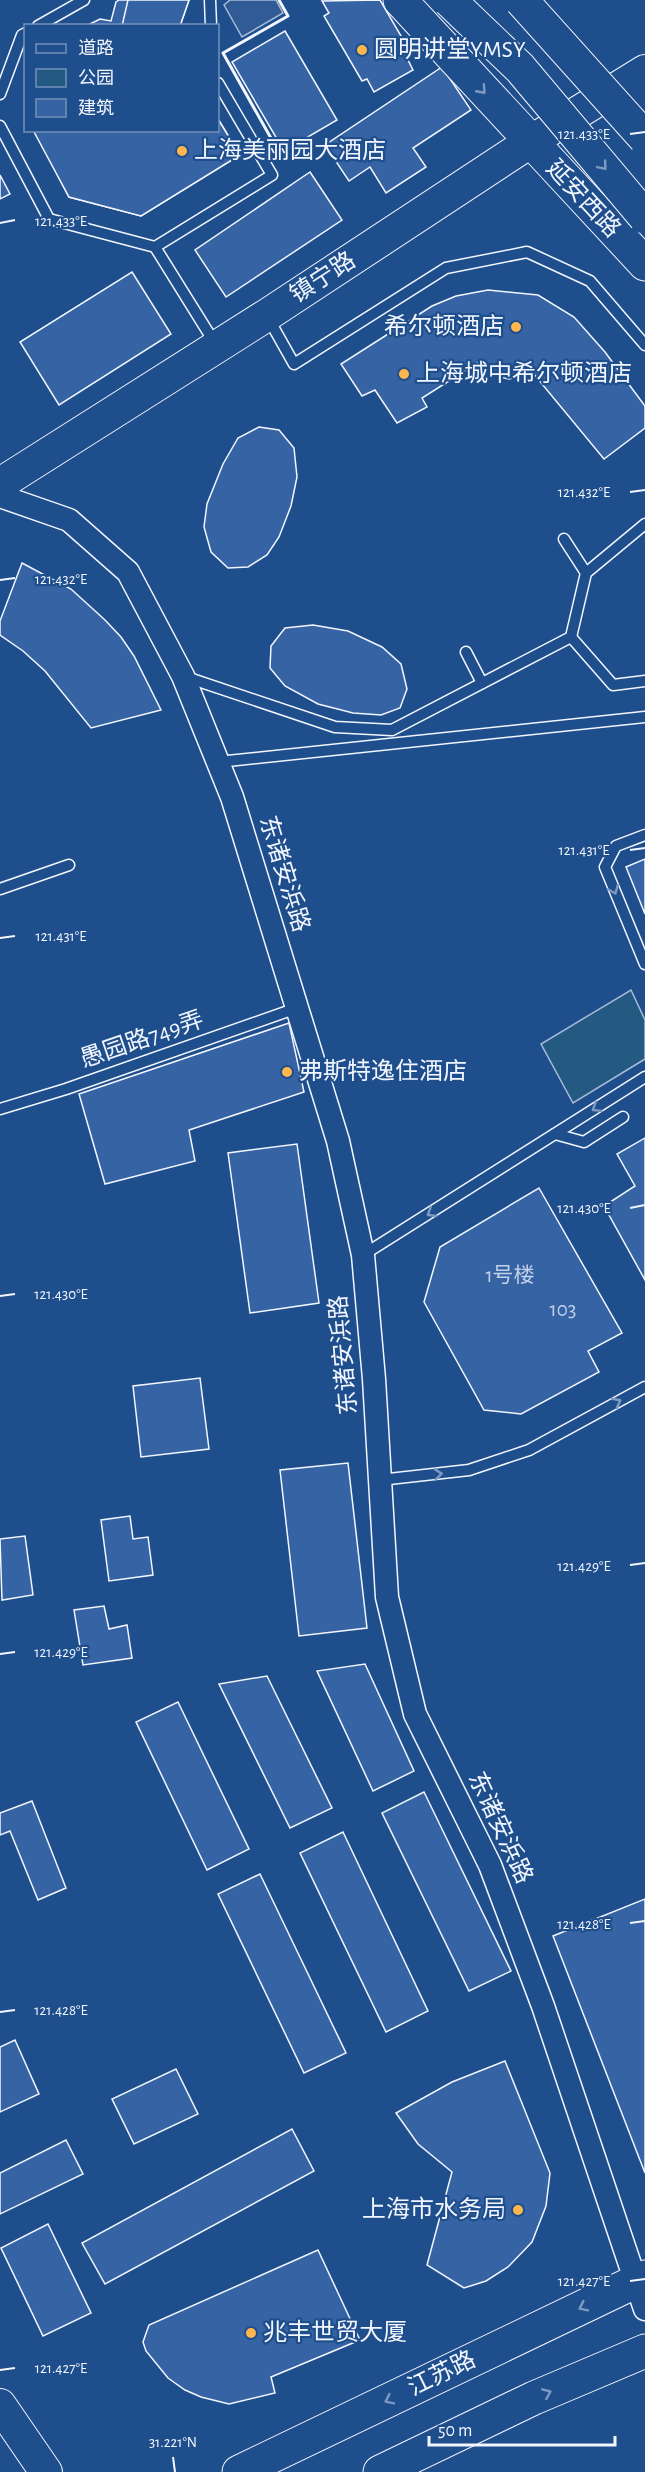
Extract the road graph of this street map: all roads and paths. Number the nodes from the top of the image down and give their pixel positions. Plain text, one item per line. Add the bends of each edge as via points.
1 (84, 0) edge
2 (210, 0) edge
3 (400, 0) edge
4 (449, 0) edge
5 (522, 0) edge
6 (534, 0) edge
7 (42, 24) edge
8 (211, 24) edge
9 (24, 34) edge
10 (645, 71) edge
11 (219, 85) edge
12 (614, 90) junction
13 (0, 94) edge
14 (645, 98) edge
15 (0, 126) edge
16 (645, 126) edge
17 (645, 138) edge
18 (530, 142) junction
19 (645, 217) edge
20 (155, 247) junction
21 (645, 264) edge
22 (267, 315) junction
23 (645, 345) edge
24 (217, 347) junction
25 (0, 483) edge
26 (0, 496) edge
27 (645, 524) edge
28 (564, 539) dead end
29 (586, 573) junction
30 (571, 637) junction
31 (466, 652) dead end
32 (183, 676) junction
33 (645, 681) edge
34 (482, 683) junction
35 (645, 717) edge
36 (218, 762) junction
37 (645, 835) edge
38 (69, 864) dead end
39 (0, 889) edge
40 (645, 964) edge
41 (297, 1008) junction
42 (645, 1077) edge
43 (0, 1109) edge
44 (623, 1117) dead end
45 (555, 1134) junction
46 (363, 1255) junction
47 (645, 1387) edge
48 (380, 1480) junction
49 (642, 2289) edge
50 (645, 2351) edge
51 (0, 2405) edge
52 (46, 2472) edge
53 (239, 2472) edge
54 (380, 2472) edge

1 - 7 lane
2 - 8 lane
3 -> 18 main road, 延安西路
4 -> 19 main road, bridge via 520,68
5 - 17 main road, bridge
6 - 12 main road
9 - 13 lane
10 - 12 street, 镇宁路
11 - 20 lane via 272,175
12 - 14 main road
12 - 16 main road
12 - 18 street, 镇宁路
15 - 20 lane via 50,219
18 - 21 main road, 延安西路
18 - 22 street, 镇宁路
20 - 24 lane
22 - 23 lane via 294,364 446,268 527,252 590,281
22 - 24 street, 镇宁路
24 - 25 street, 镇宁路
26 - 32 street, 东诸安浜路 via 69,520 128,572
27 - 29 lane
28 - 29 lane
29 - 30 lane
30 - 33 lane via 613,685
30 - 34 lane
31 - 34 lane
32 - 34 lane via 335,727 392,730
32 - 36 street, 东诸安浜路
35 - 36 lane
36 - 41 street, 东诸安浜路
37 -> 40 lane via 616,846 605,867
38 - 39 lane
41 - 43 lane, 愚园路749弄
41 - 46 street, 东诸安浜路 via 338,1141
42 -> 45 lane
44 - 45 lane via 584,1142
45 -> 46 lane
46 - 48 street, 东诸安浜路
48 -> 47 lane via 469,1470 529,1450
48 - 49 street, 东诸安浜路 via 387,1597 415,1714 490,1865
49 -> 53 main road, 江苏路
54 -> 50 main road via 534,2398
51 - 52 street

